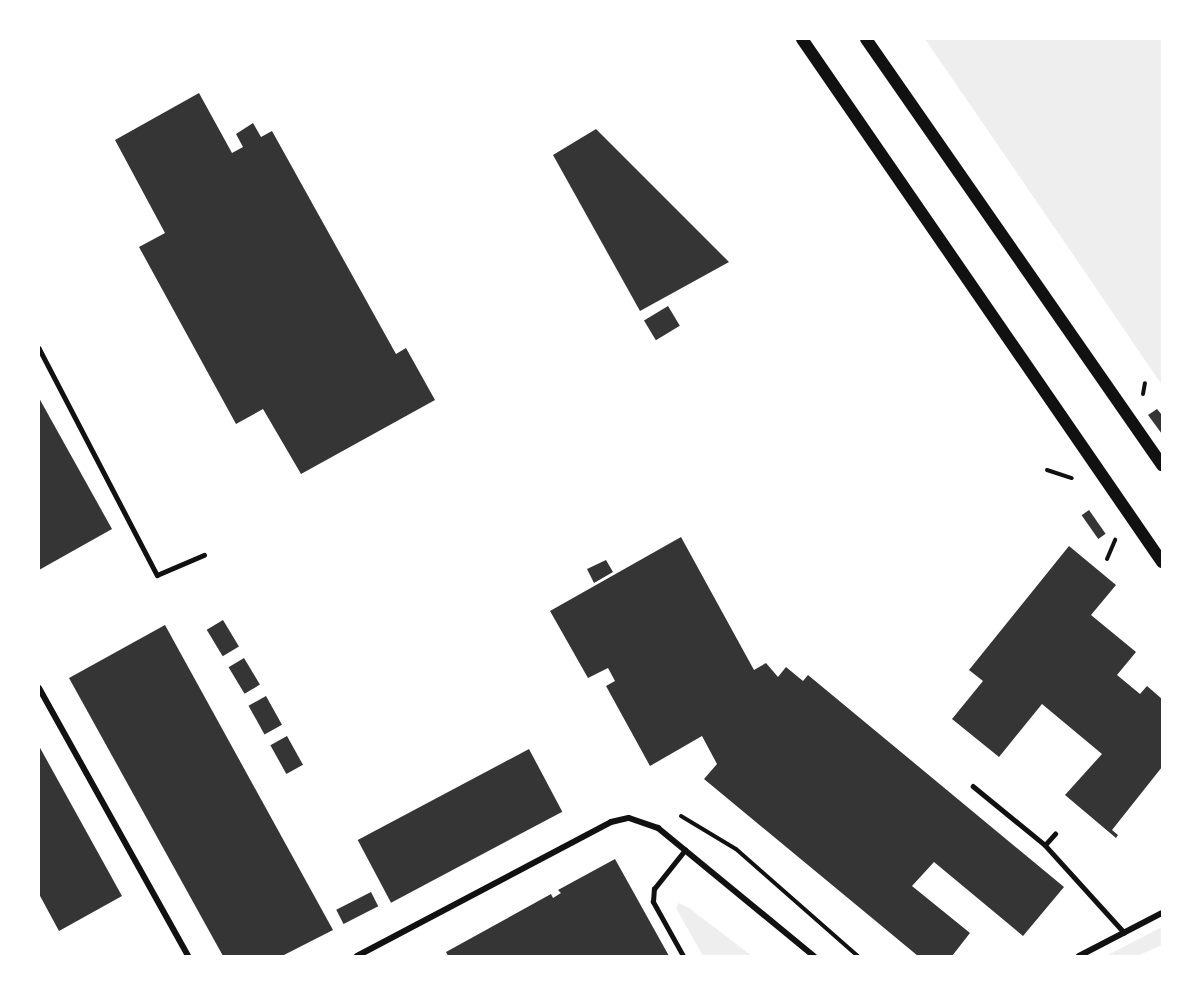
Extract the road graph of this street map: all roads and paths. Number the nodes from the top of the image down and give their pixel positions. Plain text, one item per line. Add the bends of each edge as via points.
1 (802, 39) edge
2 (866, 39) edge
3 (39, 348) edge
4 (1162, 465) edge
5 (1047, 470) dead end
6 (1072, 477) dead end
7 (1115, 540) dead end
8 (204, 555) dead end
9 (1107, 559) dead end
10 (1162, 562) edge
11 (39, 688) edge
12 (974, 786) dead end
13 (672, 813) dead end
14 (1055, 834) dead end
15 (1045, 845) junction
16 (685, 850) junction
17 (1162, 913) edge
18 (1124, 932) junction
19 (188, 956) edge
20 (357, 956) edge
21 (683, 956) edge
22 (814, 956) edge
23 (858, 956) edge
24 (1079, 956) edge

1 - 10 main road
2 - 4 main road
3 - 8 lane via 157,575
5 - 6 path
7 - 9 path
11 - 19 street
12 - 15 lane
13 - 23 path via 691,819 736,849
14 - 15 lane
15 - 18 lane
16 - 20 street via 658,828 629,818 611,822
16 - 21 lane via 654,889 653,903
16 - 22 street
17 - 18 street
18 - 24 street

